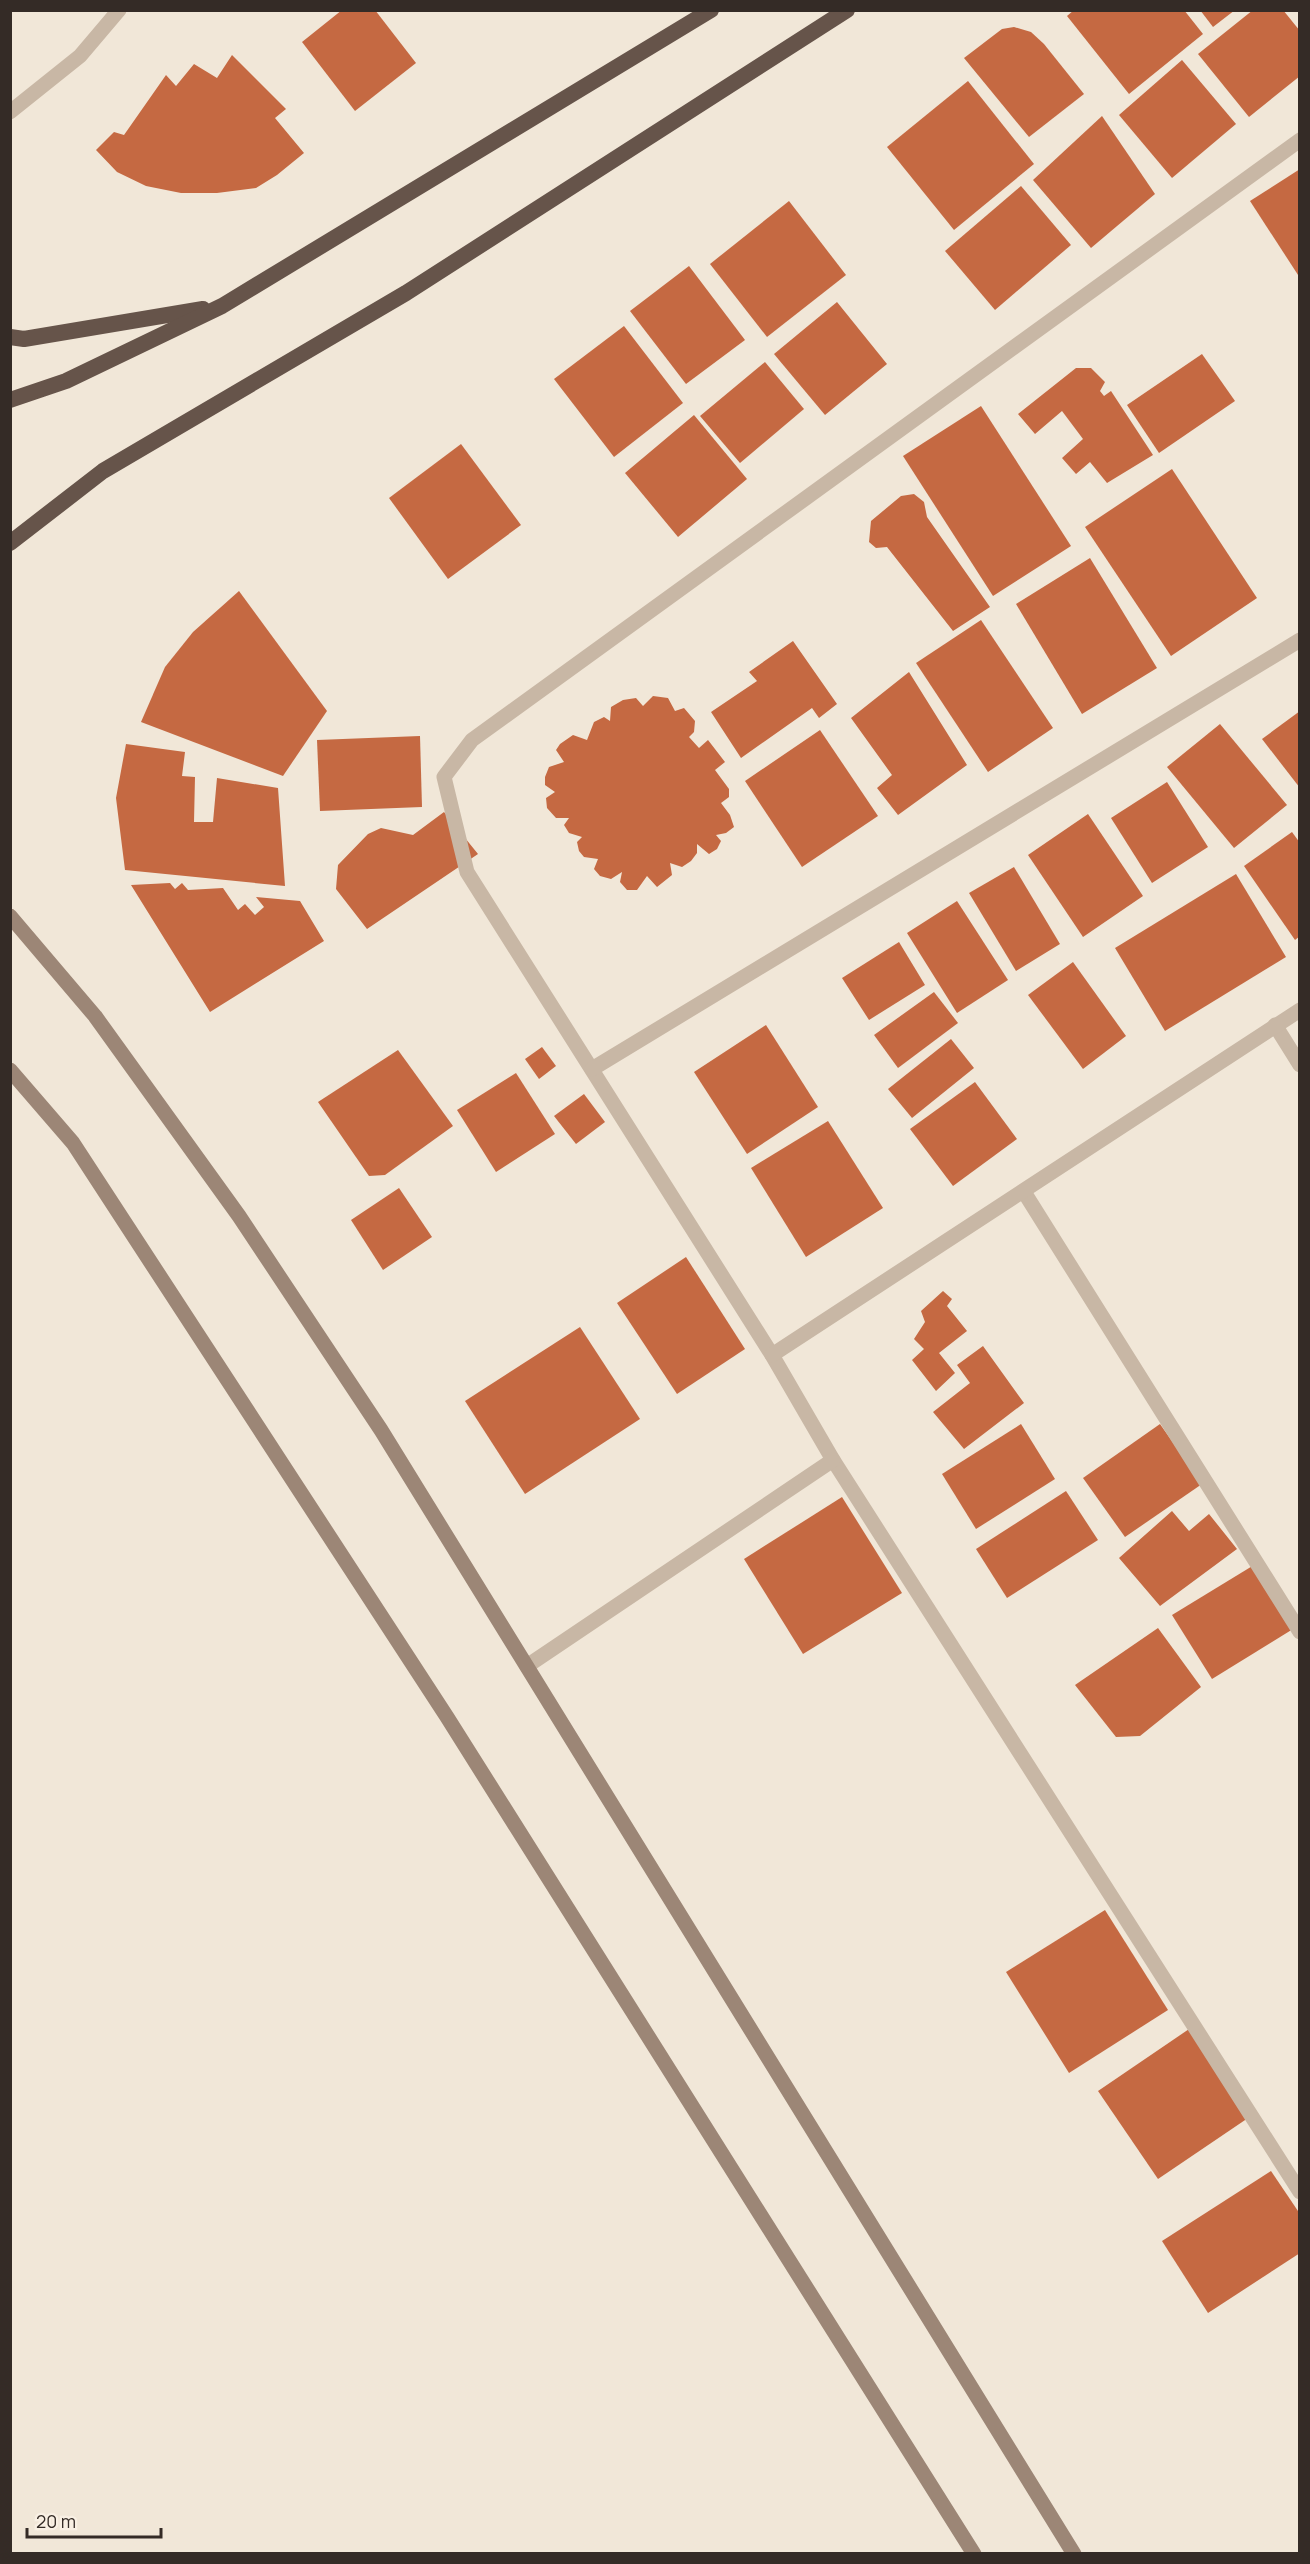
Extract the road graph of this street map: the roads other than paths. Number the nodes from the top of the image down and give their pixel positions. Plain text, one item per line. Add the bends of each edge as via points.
1 (119, 10) edge
2 (711, 10) edge
3 (847, 10) edge
4 (10, 112) edge
5 (1299, 140) edge
6 (222, 306) junction
7 (10, 337) edge
8 (10, 400) edge
9 (10, 543) edge
10 (1299, 640) edge
11 (10, 916) edge
12 (1299, 1010) edge
13 (1275, 1025) junction
14 (1299, 1065) edge
15 (592, 1069) junction
16 (10, 1070) edge
17 (1024, 1192) junction
18 (772, 1355) junction
19 (833, 1460) junction
20 (1299, 1632) edge
21 (527, 1666) junction
22 (1299, 2192) edge
23 (974, 2553) edge
24 (1074, 2553) edge

1 - 4 street via 80,56
2 - 6 highway
3 - 9 highway via 406,293 103,471
5 - 15 street via 472,740 444,777 467,872
6 - 7 highway via 24,339
6 - 8 highway via 66,381
10 - 15 street
11 - 21 main road via 94,1016 240,1216 381,1430
12 - 13 street
13 - 14 street
13 - 17 street
15 - 18 street
16 - 23 main road via 73,1143 447,1717
17 - 18 street
17 - 20 street
18 - 19 street
19 - 21 street
19 - 22 street
21 - 24 main road

